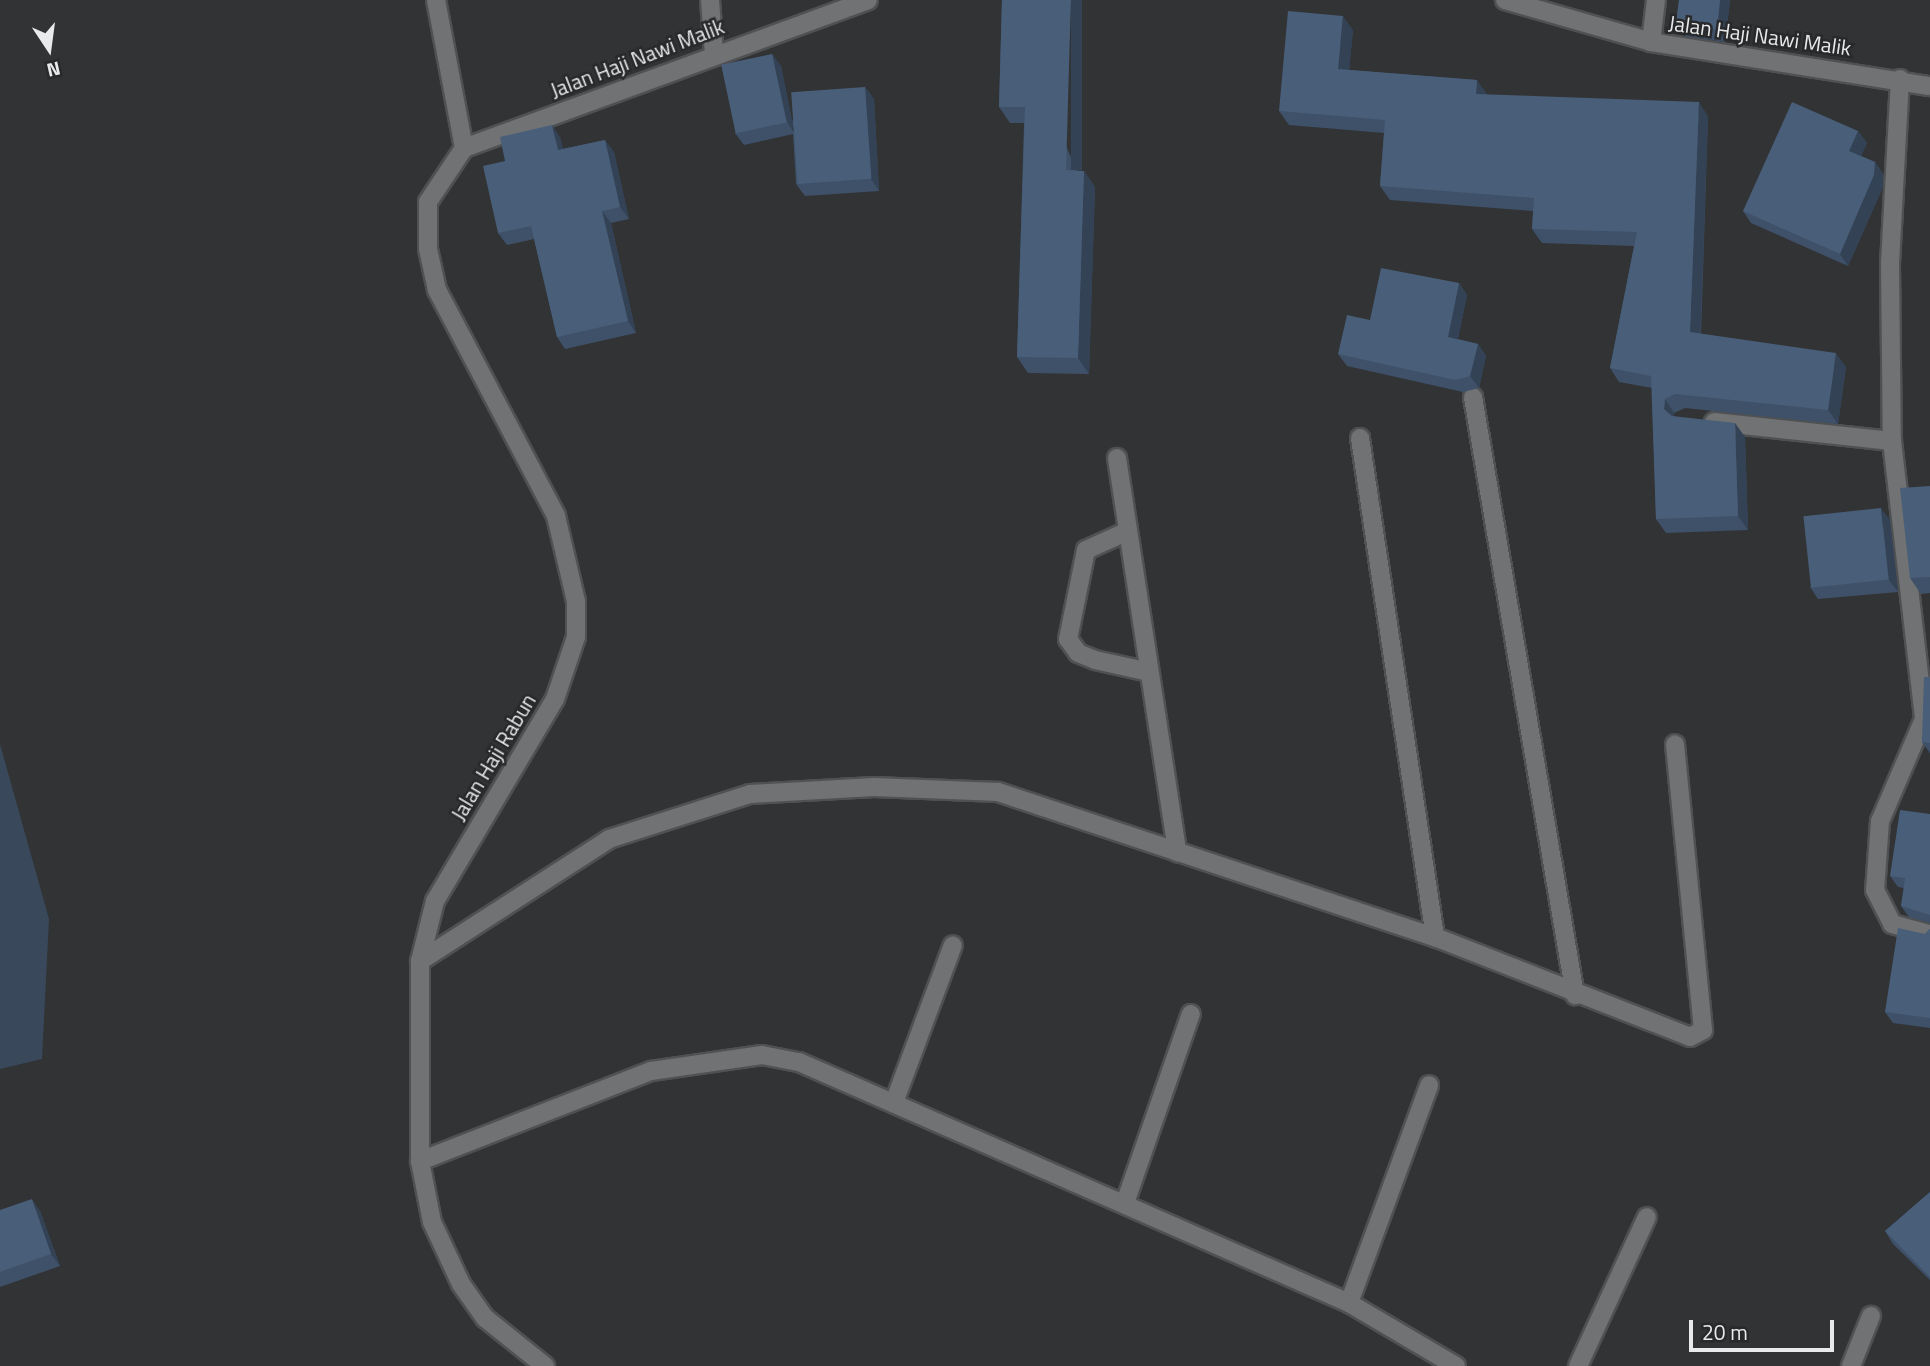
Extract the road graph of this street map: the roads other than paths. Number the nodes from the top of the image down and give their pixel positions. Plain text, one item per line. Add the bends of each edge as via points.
1 (436, 0) edge
2 (710, 0) edge
3 (868, 0) edge
4 (1505, 0) edge
5 (1656, 0) edge
6 (1651, 42) junction
7 (714, 54) junction
8 (1900, 79) junction
9 (1930, 86) edge
10 (464, 148) junction
11 (1473, 397) edge
12 (1698, 421) edge
13 (1360, 438) dead end
14 (1892, 441) junction
15 (1116, 458) dead end
16 (1128, 531) junction
17 (1149, 672) junction
18 (1675, 744) dead end
19 (1177, 852) junction
20 (1930, 933) edge
21 (1435, 937) junction
22 (953, 945) dead end
23 (420, 961) junction
24 (1575, 995) junction
25 (1191, 1014) dead end
26 (1430, 1085) dead end
27 (895, 1100) junction
28 (420, 1161) junction
29 (1125, 1203) junction
30 (1647, 1217) dead end
31 (1349, 1303) junction
32 (1871, 1316) dead end
33 (545, 1366) edge
34 (1456, 1366) edge
35 (1578, 1366) edge
36 (1851, 1366) edge

1 - 10 street
2 - 7 street
3 - 7 street, Jalan Haji Nawi Malik
4 - 6 street, Jalan Haji Nawi Malik
5 - 6 street
6 - 8 street, Jalan Haji Nawi Malik
7 - 10 street, Jalan Haji Nawi Malik
8 - 9 street, Jalan Haji Nawi Malik
8 - 14 street via 1890,264
10 - 23 street, Jalan Haji Rabun via 428,202 432,270 448,320 556,516 571,567 576,637 543,720 435,901
11 - 24 street
12 - 14 street
13 - 21 street
14 - 20 street via 1924,719 1880,821 1875,890 1892,924
15 - 16 street
16 - 17 street
16 - 17 street via 1086,550 1068,639 1078,653 1095,660
17 - 19 street
18 - 24 street via 1703,1030 1690,1037
19 - 21 street
19 - 23 street via 998,792 874,787 750,794 609,839
21 - 24 street
22 - 27 street
23 - 28 street, Jalan Haji Rabun
25 - 29 street
26 - 31 street
27 - 28 street via 799,1062 762,1055 714,1059 651,1071
27 - 29 street
28 - 33 street, Jalan Haji Rabun via 432,1222 461,1284 485,1318
29 - 31 street
30 - 35 street
31 - 34 street
32 - 36 street

